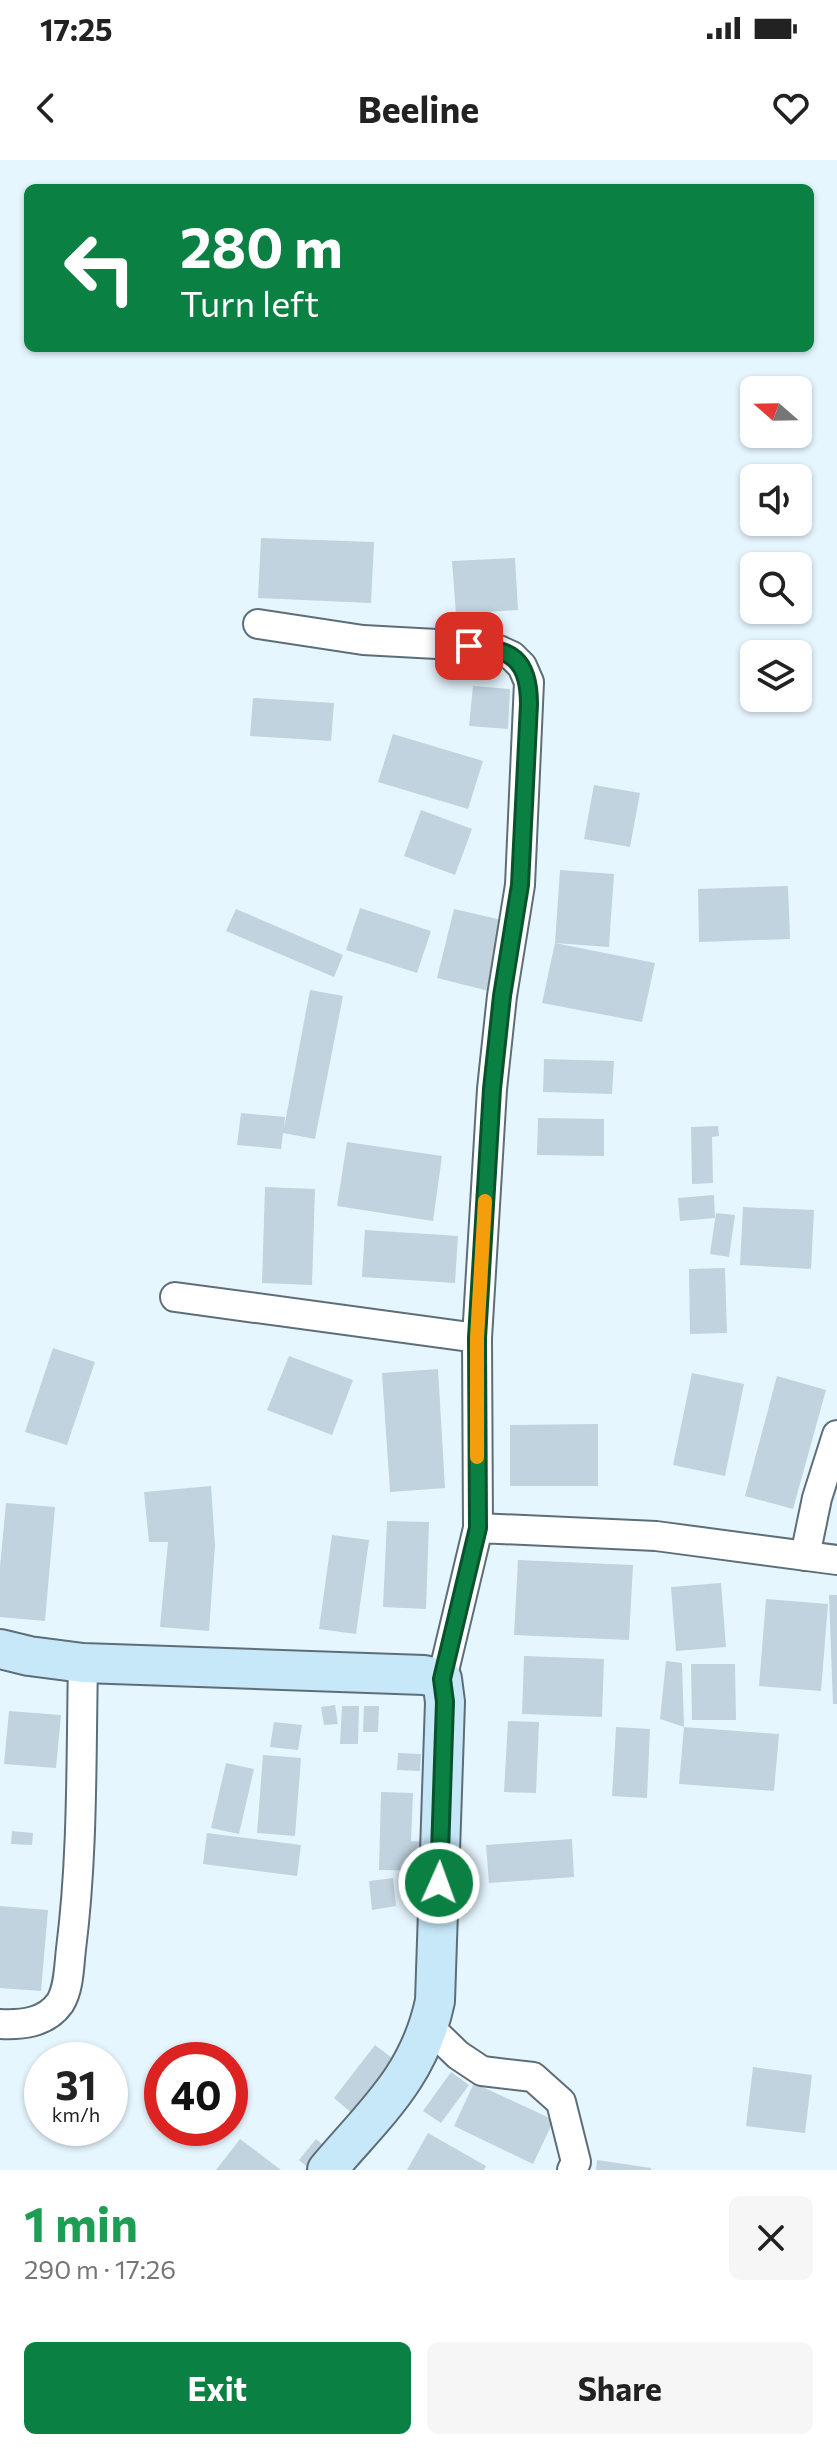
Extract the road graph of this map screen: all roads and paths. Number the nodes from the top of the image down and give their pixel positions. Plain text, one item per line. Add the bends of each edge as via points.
1 (258, 624) dead end
2 (175, 1297) dead end
3 (477, 1338) junction
4 (837, 1435) edge
5 (478, 1528) junction
6 (836, 1553) edge
7 (805, 1556) junction
8 (0, 1649) edge
9 (83, 1663) junction
10 (442, 1679) junction
11 (432, 2014) junction
12 (0, 2024) edge
13 (327, 2170) edge
14 (572, 2170) edge

1 - 3 street via 363,640 492,647 512,656 529,682 520,885 492,1089
2 - 3 street
3 - 5 street
4 - 7 street
5 - 7 street via 656,1536
5 - 10 street
6 - 7 street
8 - 9 street
9 - 10 street
9 - 12 street via 79,1852 65,1989 60,2003 38,2021
10 - 11 street
11 - 13 street via 411,2068
11 - 14 street via 458,2055 482,2071 533,2077 561,2102 576,2162

